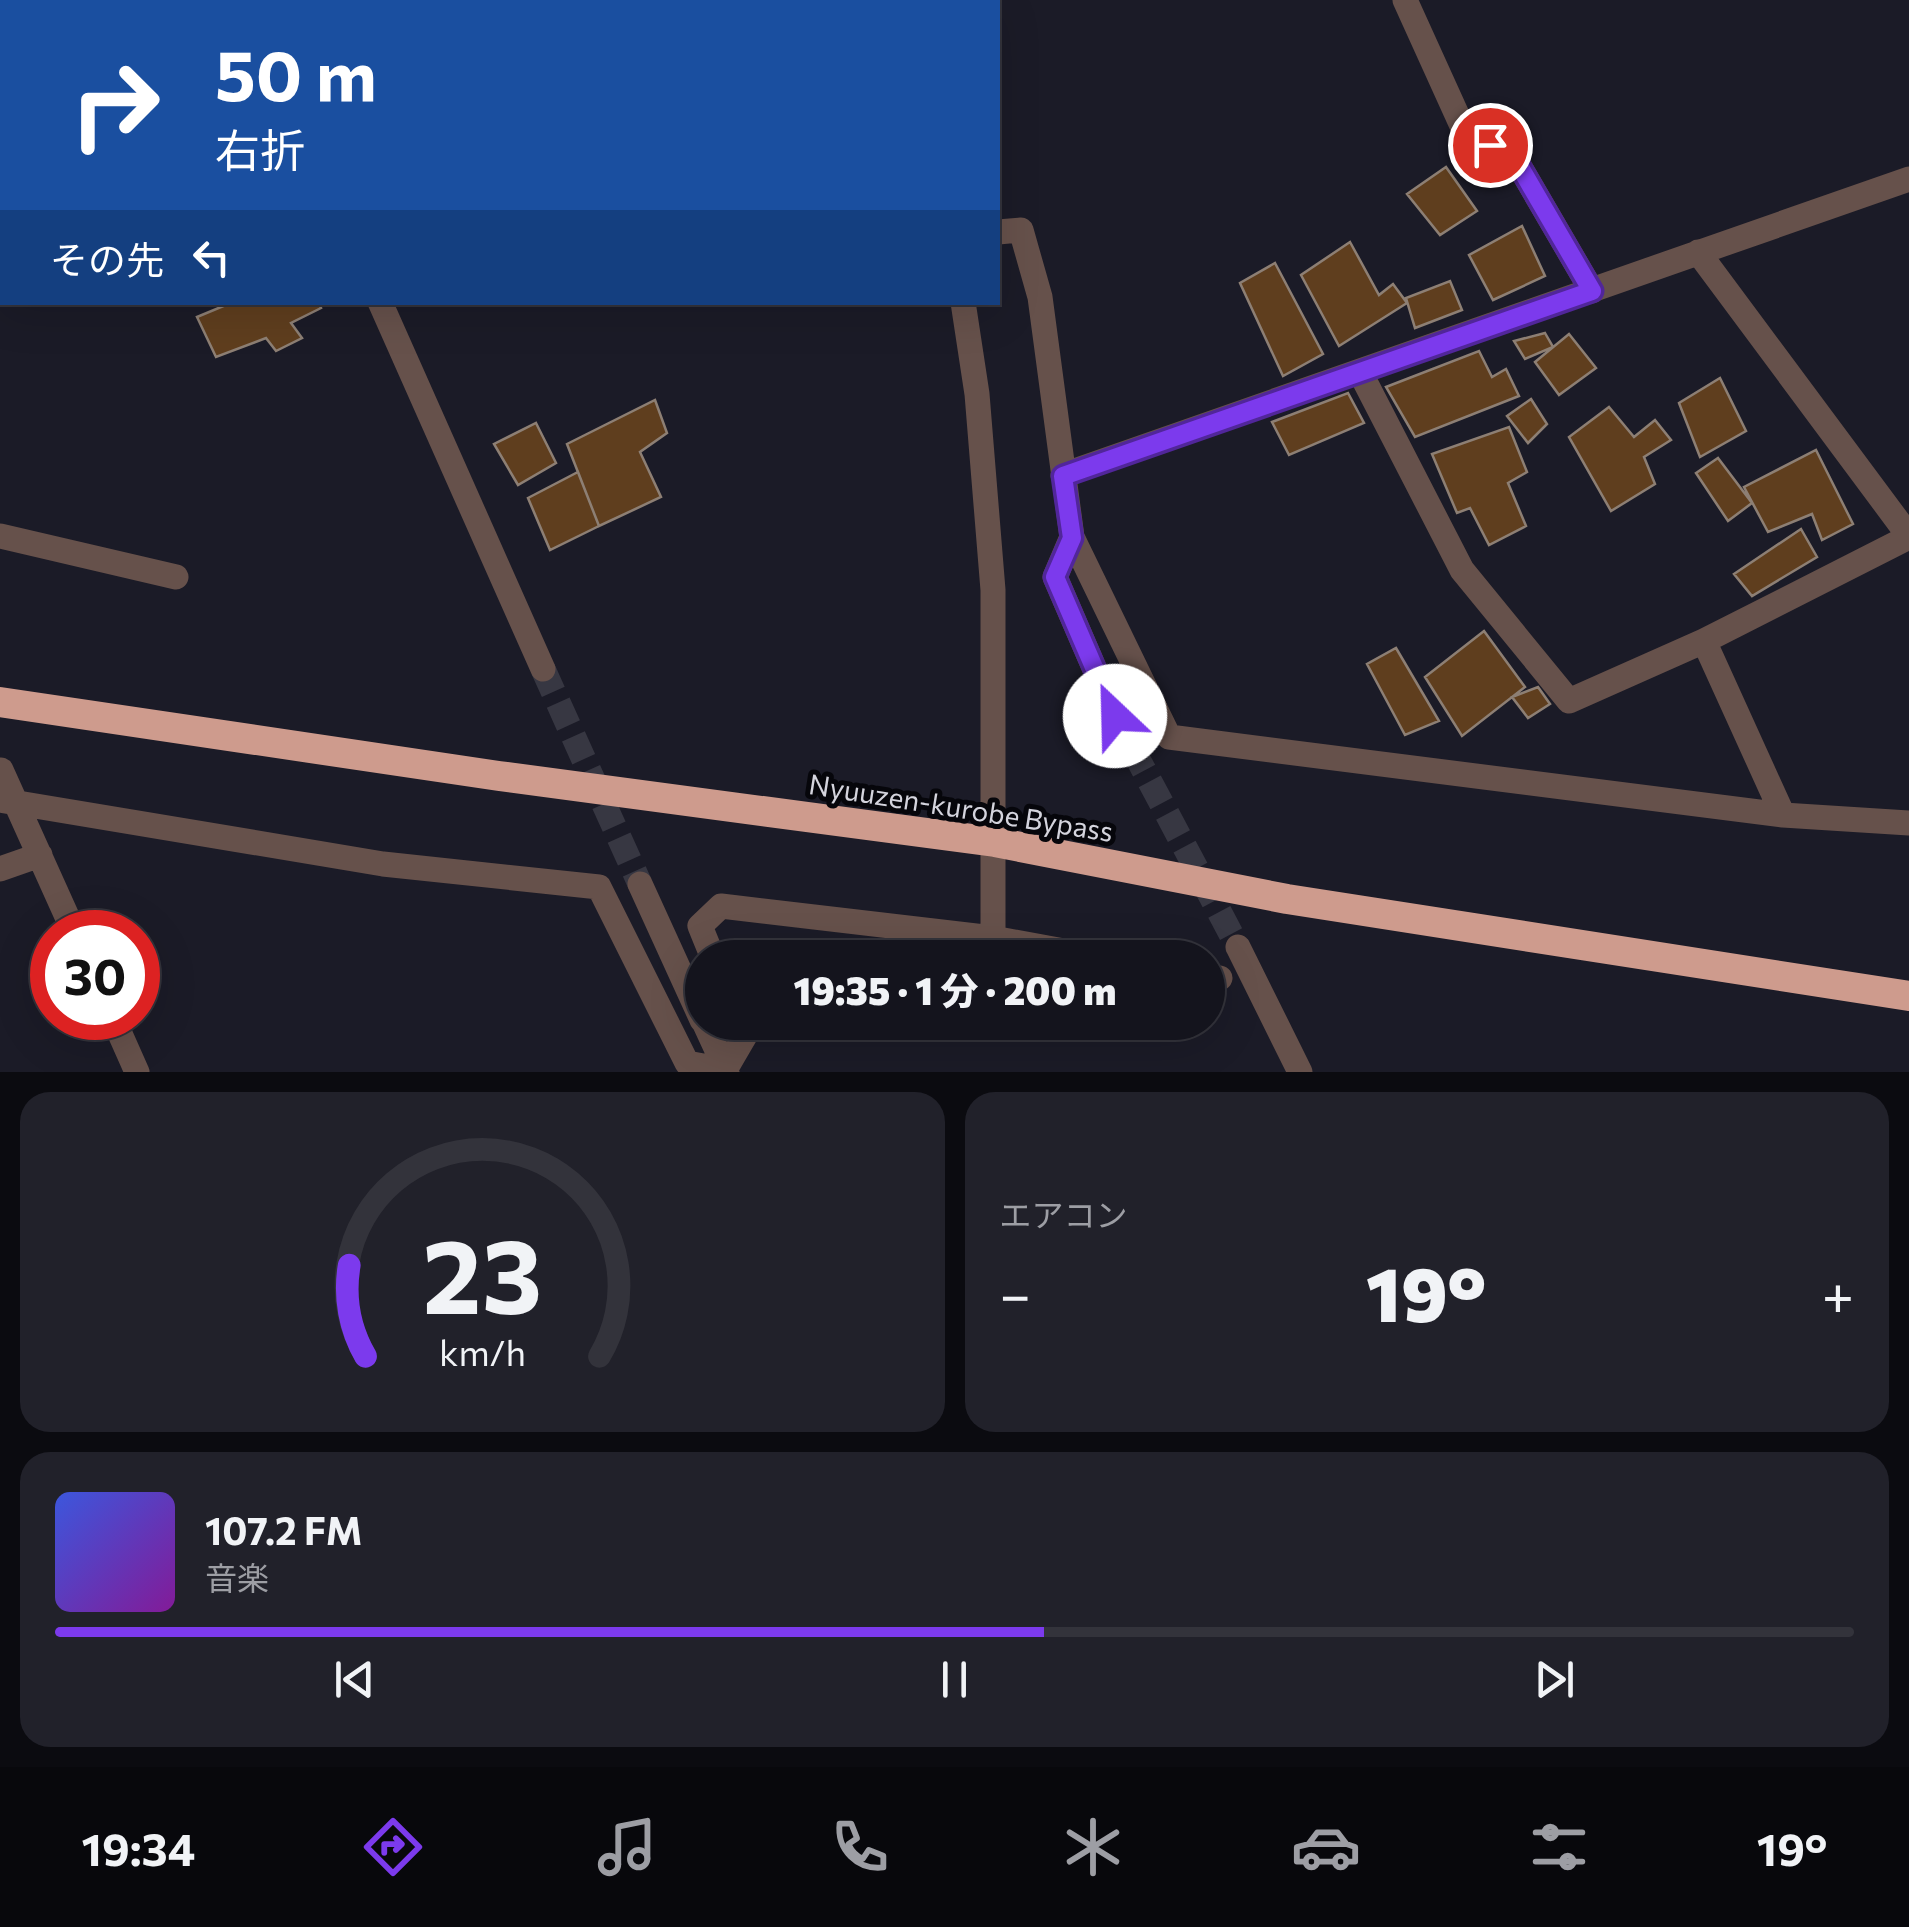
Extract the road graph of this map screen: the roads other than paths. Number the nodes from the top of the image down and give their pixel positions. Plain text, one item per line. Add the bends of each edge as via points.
1 (1405, 0) edge
2 (1909, 179) edge
3 (1000, 232) edge
4 (1698, 252) junction
5 (1592, 291) junction
6 (381, 305) edge
7 (963, 305) edge
8 (1360, 372) junction
9 (1063, 476) junction
10 (0, 536) edge
11 (1909, 536) edge
12 (1072, 538) junction
13 (176, 577) dead end
14 (1704, 640) junction
15 (543, 668) tunnel mouth
16 (0, 702) edge
17 (1115, 716) tunnel mouth
18 (2, 770) edge
19 (8, 802) edge
20 (1783, 814) junction
21 (1909, 824) edge
22 (996, 842) junction
23 (40, 855) junction
24 (0, 869) edge
25 (640, 884) tunnel mouth
26 (64, 910) edge
27 (994, 938) junction
28 (706, 940) edge
29 (1005, 940) edge
30 (1238, 947) tunnel mouth
31 (685, 982) edge
32 (1909, 996) edge
33 (122, 1040) edge
34 (712, 1040) edge
35 (743, 1040) edge
36 (726, 1071) edge
37 (137, 1072) edge
38 (1300, 1072) edge

1 - 5 street via 1463,128 1517,162
2 - 4 street
3 - 9 street via 1021,230 1040,297
4 - 5 street
4 - 11 street
5 - 8 street
6 - 15 street
7 - 22 street via 994,590
8 - 9 street
8 - 14 street via 1462,570 1568,702
9 - 12 street
10 - 13 street
11 - 14 street
12 - 17 street via 1055,577
12 - 20 street via 1169,736
14 - 20 street
16 - 22 highway, Nyuuzen-kurobe Bypass
18 - 19 street
19 - 23 street
19 - 36 street via 383,864 599,887 687,1063
20 - 21 street
22 - 27 street
22 - 32 highway, Nyuuzen-kurobe Bypass via 1287,899
23 - 24 street
23 - 26 street
25 - 31 street
27 - 28 street via 721,906 700,926
27 - 29 street
30 - 38 street
33 - 37 street
34 - 36 street
35 - 36 street

